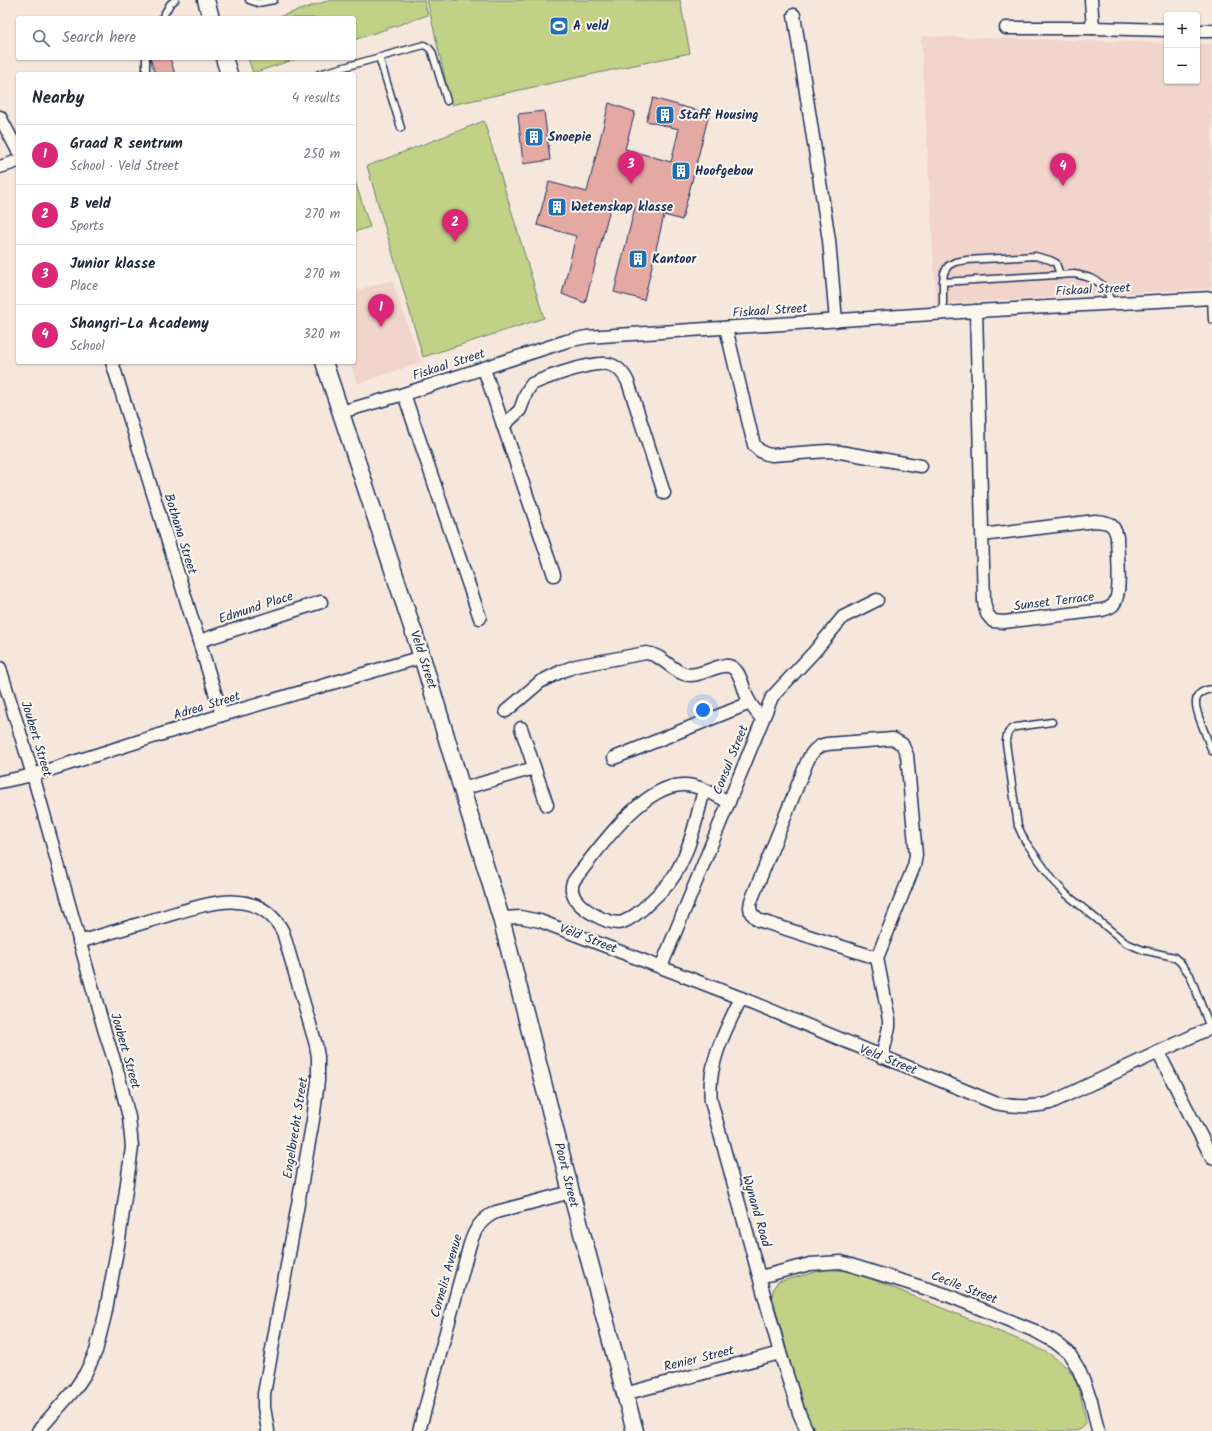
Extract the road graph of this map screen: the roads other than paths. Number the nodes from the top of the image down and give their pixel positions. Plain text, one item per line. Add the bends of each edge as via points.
1 (175, 0) edge
2 (206, 0) edge
3 (249, 0) edge
4 (274, 0) edge
5 (1091, 0) edge
6 (794, 15) dead end
7 (163, 16) edge
8 (210, 16) edge
9 (1006, 28) dead end
10 (1093, 28) junction
11 (1164, 30) edge
12 (1200, 31) edge
13 (1212, 31) edge
14 (379, 58) junction
15 (146, 60) edge
16 (225, 60) edge
17 (146, 72) edge
18 (228, 72) edge
19 (326, 72) edge
20 (447, 101) dead end
21 (0, 118) edge
22 (401, 128) dead end
23 (16, 147) edge
24 (16, 162) edge
25 (0, 167) edge
26 (1060, 275) junction
27 (943, 282) junction
28 (1211, 298) edge
29 (1112, 303) junction
30 (976, 311) junction
31 (943, 313) junction
32 (1212, 320) edge
33 (836, 321) junction
34 (726, 328) junction
35 (113, 364) edge
36 (325, 364) edge
37 (484, 369) junction
38 (404, 394) junction
39 (341, 412) junction
40 (503, 426) junction
41 (921, 466) dead end
42 (664, 493) dead end
43 (982, 535) junction
44 (554, 575) dead end
45 (877, 600) dead end
46 (321, 602) dead end
47 (480, 618) dead end
48 (199, 641) junction
49 (422, 656) junction
50 (0, 668) edge
51 (1212, 689) edge
52 (750, 703) junction
53 (506, 710) dead end
54 (222, 715) junction
55 (762, 719) junction
56 (1052, 722) dead end
57 (521, 728) dead end
58 (1212, 751) edge
59 (614, 758) dead end
60 (534, 768) junction
61 (33, 775) junction
62 (0, 782) edge
63 (462, 789) junction
64 (704, 790) junction
65 (729, 802) junction
66 (547, 805) dead end
67 (501, 918) junction
68 (79, 942) junction
69 (877, 958) junction
70 (661, 967) junction
71 (741, 998) junction
72 (1211, 1028) edge
73 (1158, 1052) junction
74 (882, 1057) junction
75 (1212, 1158) edge
76 (571, 1192) junction
77 (760, 1277) junction
78 (780, 1353) junction
79 (624, 1394) junction
80 (38, 1431) edge
81 (268, 1431) edge
82 (419, 1431) edge
83 (635, 1431) edge
84 (807, 1431) edge
85 (1098, 1431) edge

1 - 7 lane
2 - 8 street
3 - 4 lane via 258,3
5 - 10 street
6 - 33 street via 829,240
9 - 10 street
10 - 11 street
12 - 13 street
14 - 19 lane
14 - 20 lane via 424,46 429,48
14 - 22 lane
15 - 17 lane
16 - 18 street
21 - 23 street
24 - 25 street
26 - 27 lane
26 - 27 lane via 1056,263 1035,256 967,260 948,266
26 - 29 lane via 1085,276 1099,283 1105,288
27 - 31 lane
28 - 29 street, Fiskaal Street
28 - 32 lane
29 - 30 street, Fiskaal Street
30 - 31 street, Fiskaal Street
30 - 43 street, Sunset Terrace
31 - 33 street, Fiskaal Street
33 - 34 street, Fiskaal Street
34 - 37 street, Fiskaal Street via 577,338
34 - 41 street via 754,446 758,450 772,455 840,452
35 - 48 street, Bothana Street
36 - 39 street, Veld Street
37 - 38 street, Fiskaal Street
37 - 40 street
38 - 39 street, Fiskaal Street
38 - 47 street
39 - 49 street, Veld Street
40 - 42 street via 520,410 532,384 593,364 613,365 622,372 628,382
40 - 44 street
43 - 43 street, Sunset Terrace via 984,602 987,614 993,621 1004,622 1102,610 1116,600 1117,537 1115,530 1108,523 1095,521
45 - 55 street, Consul Street via 838,621 814,652 774,694
46 - 48 street, Edmund Place
48 - 54 street, Bothana Street
49 - 54 street, Adrea Street
49 - 63 street, Veld Street
50 - 61 street, Joubert Street
51 - 58 lane via 1200,693 1195,703
52 - 53 street via 733,668 723,666 695,674 684,674 658,656 646,653 562,671 540,682
52 - 55 street
52 - 59 street
54 - 61 street, Adrea Street
55 - 65 street, Consul Street
56 - 72 lane via 1016,727 1010,729 1006,735 1016,817 1022,835 1060,889 1117,936 1134,947 1174,957 1180,962 1190,975
57 - 60 street
60 - 63 street
60 - 66 street
61 - 62 street, Adrea Street
61 - 68 street, Joubert Street
63 - 67 street, Veld Street
64 - 64 street via 685,785 667,788 645,800 625,817 574,880 572,891 576,900 594,915 613,923 629,920 640,911 669,883 679,869
64 - 65 street
65 - 70 street, Consul Street
67 - 70 street, Veld Street via 520,917 540,921
67 - 76 street, Poort Street
68 - 80 street, Joubert Street via 116,1066 129,1117 132,1147 119,1240 96,1350 75,1389
68 - 81 street, Engelbrecht Street via 218,902 244,903 263,910 275,919 284,932 316,1045 319,1069 317,1097 264,1394
69 - 69 street via 914,866 916,855 907,755 902,744 893,739 827,744 814,751 807,762 750,907 758,920
69 - 74 street via 889,1012 889,1027
70 - 71 street, Veld Street
71 - 74 street, Veld Street
71 - 77 street, Wynand Road via 716,1055 710,1088 711,1101
72 - 73 street, Veld Street
73 - 74 street, Veld Street via 1050,1103 1022,1107 995,1103
73 - 75 street
76 - 79 street, Poort Street
76 - 82 street, Cornelis Avenue via 488,1215 477,1228 470,1244
77 - 78 street, Wynand Road
77 - 85 street, Cecile Street via 810,1264 841,1262 947,1295 1034,1331 1069,1353 1091,1400
78 - 79 street, Renier Street
78 - 84 street, Wynand Road
79 - 83 street, Poort Street

